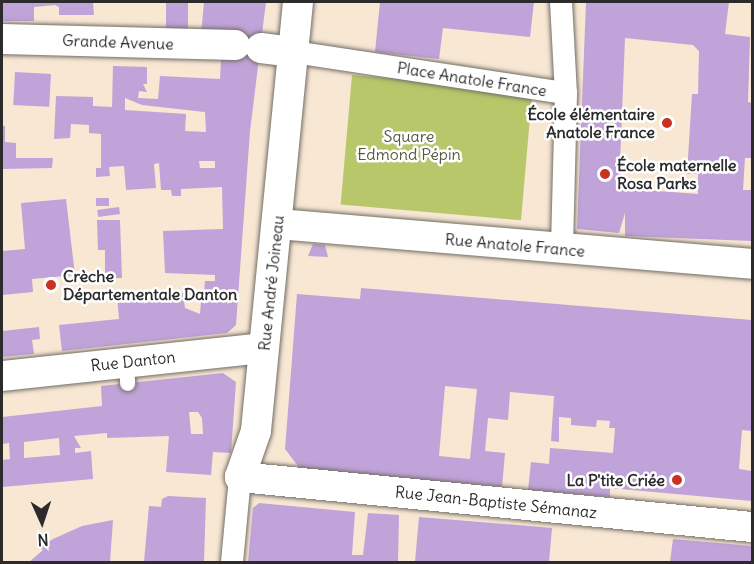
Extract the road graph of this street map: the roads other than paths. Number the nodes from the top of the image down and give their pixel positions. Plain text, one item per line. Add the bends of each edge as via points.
1 (298, 2) edge
2 (561, 2) edge
3 (2, 39) edge
4 (294, 52) junction
5 (566, 93) junction
6 (278, 224) junction
7 (562, 250) junction
8 (753, 264) edge
9 (264, 348) junction
10 (2, 376) edge
11 (240, 477) junction
12 (753, 527) edge
13 (232, 562) edge

1 - 4 street, Rue André Joineau
2 - 5 street
3 - 4 street, Grande Avenue
4 - 5 street, Place Anatole France
4 - 6 street, Rue André Joineau
5 - 7 street, Place Anatole France
6 - 7 street, Rue Anatole France
6 - 9 street, Rue André Joineau
7 - 8 street, Rue Anatole France
9 - 10 street, Rue Danton via 126,372
9 - 11 street, Rue André Joineau via 256,431
11 - 12 street, Rue Jean-Baptiste Sémanaz
11 - 13 street, Rue André Joineau

